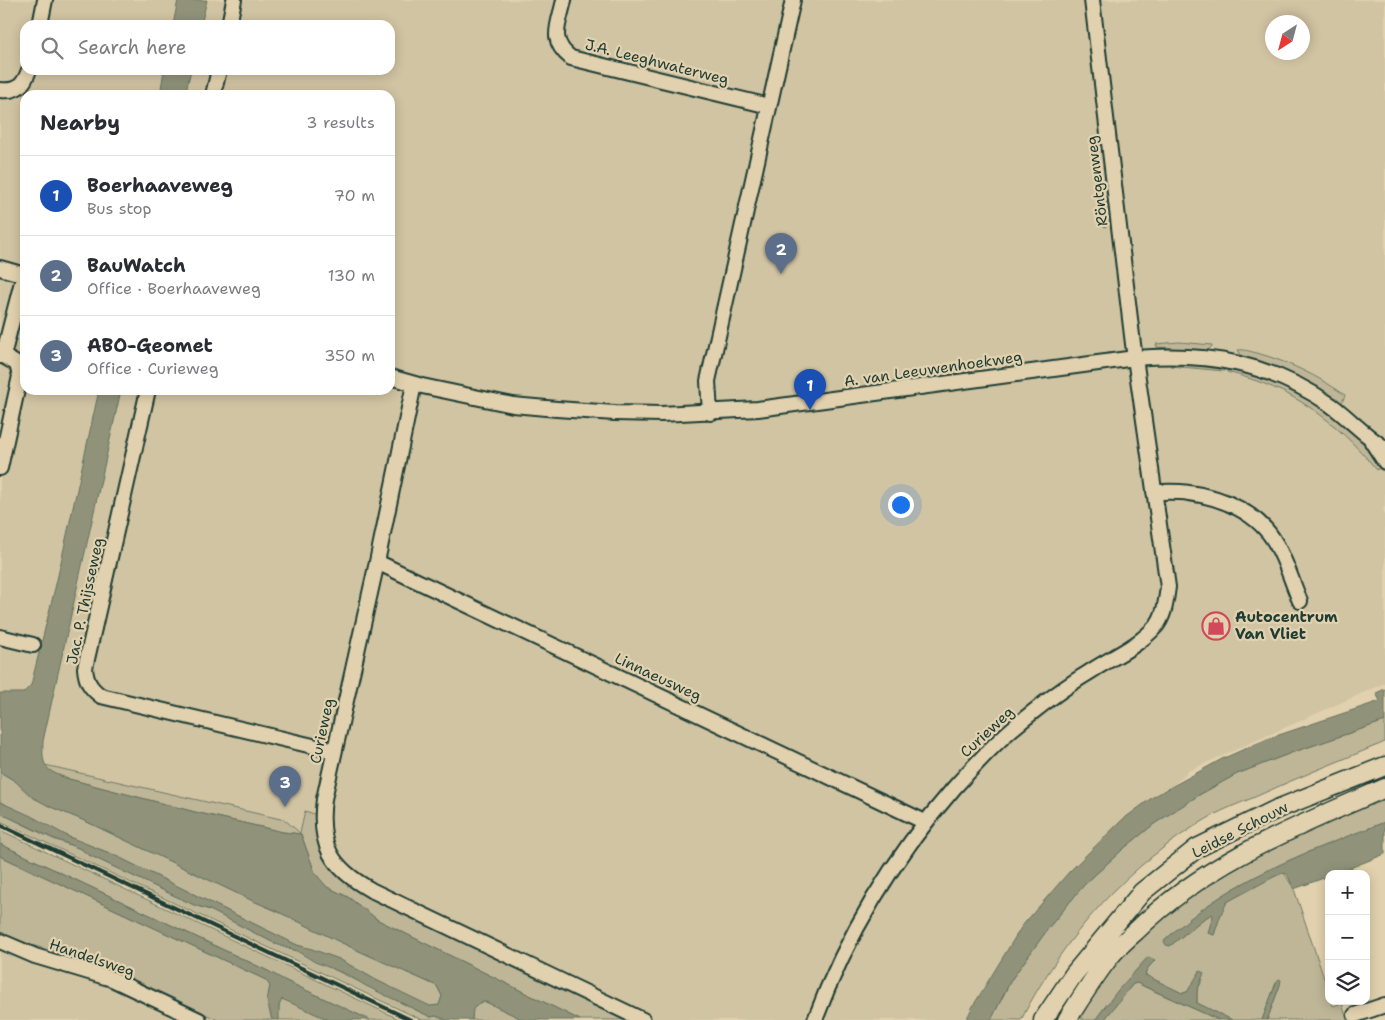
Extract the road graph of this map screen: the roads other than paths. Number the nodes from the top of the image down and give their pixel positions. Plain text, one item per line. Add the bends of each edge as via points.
1 (45, 0) edge
2 (234, 0) edge
3 (564, 0) edge
4 (793, 0) edge
5 (1092, 0) edge
6 (41, 20) edge
7 (230, 20) edge
8 (27, 75) edge
9 (218, 75) edge
10 (0, 90) edge
11 (214, 90) edge
12 (769, 106) junction
13 (0, 268) edge
14 (20, 274) edge
15 (20, 289) edge
16 (1, 356) edge
17 (1135, 358) junction
18 (395, 378) edge
19 (414, 384) junction
20 (147, 395) edge
21 (710, 413) junction
22 (1370, 439) junction
23 (1385, 448) edge
24 (1385, 462) edge
25 (0, 468) edge
26 (1154, 492) junction
27 (377, 562) junction
28 (1300, 601) dead end
29 (0, 637) edge
30 (34, 645) dead end
31 (334, 751) junction
32 (1385, 766) edge
33 (1385, 788) edge
34 (925, 822) junction
35 (0, 941) edge
36 (1385, 1005) edge
37 (1045, 1015) edge
38 (1355, 1015) dead end
39 (199, 1020) edge
40 (643, 1020) edge
41 (815, 1020) edge
42 (1065, 1020) edge

1 - 6 street
2 - 7 street
3 - 12 street, J.A. Leeghwaterweg via 556,35 563,52 571,58
4 - 12 street
5 - 17 street, Röntgenweg
8 - 10 street via 20,87
9 - 11 street
12 - 21 street via 708,381
13 - 14 street
15 - 16 street
16 - 25 street via 17,364 20,376
17 - 21 street, A. van Leeuwenhoekweg
17 - 22 street, A. van Leeuwenhoekweg via 1199,356 1261,370 1316,395
17 - 26 street, Curieweg
18 - 19 street, A. van Leeuwenhoekweg
19 - 21 street, A. van Leeuwenhoekweg via 512,405 614,413
19 - 27 street, Curieweg
20 - 31 street, Jac. P. Thijsseweg via 85,668 86,679 101,696
22 - 23 street, A. van Leeuwenhoekweg
22 - 24 street, A. van Leeuwenhoekweg
26 - 28 street via 1201,494 1248,514 1276,543
26 - 34 street, Curieweg via 1168,587 1165,608 1157,624 1144,638 1086,674 1010,730 976,763
27 - 31 street, Curieweg
27 - 34 street, Linnaeusweg
29 - 30 street
31 - 40 street, Curieweg via 322,827 330,854 343,872 371,890
32 - 37 main road, Leidse Schouw via 1277,808 1197,848 1142,892 1074,974
33 - 42 main road, Leidse Schouw via 1282,832 1206,874 1154,913 1113,953
34 - 41 street, Curieweg via 857,925
35 - 39 street, Handelsweg via 35,956 112,978
36 - 38 street
37 - 42 street

